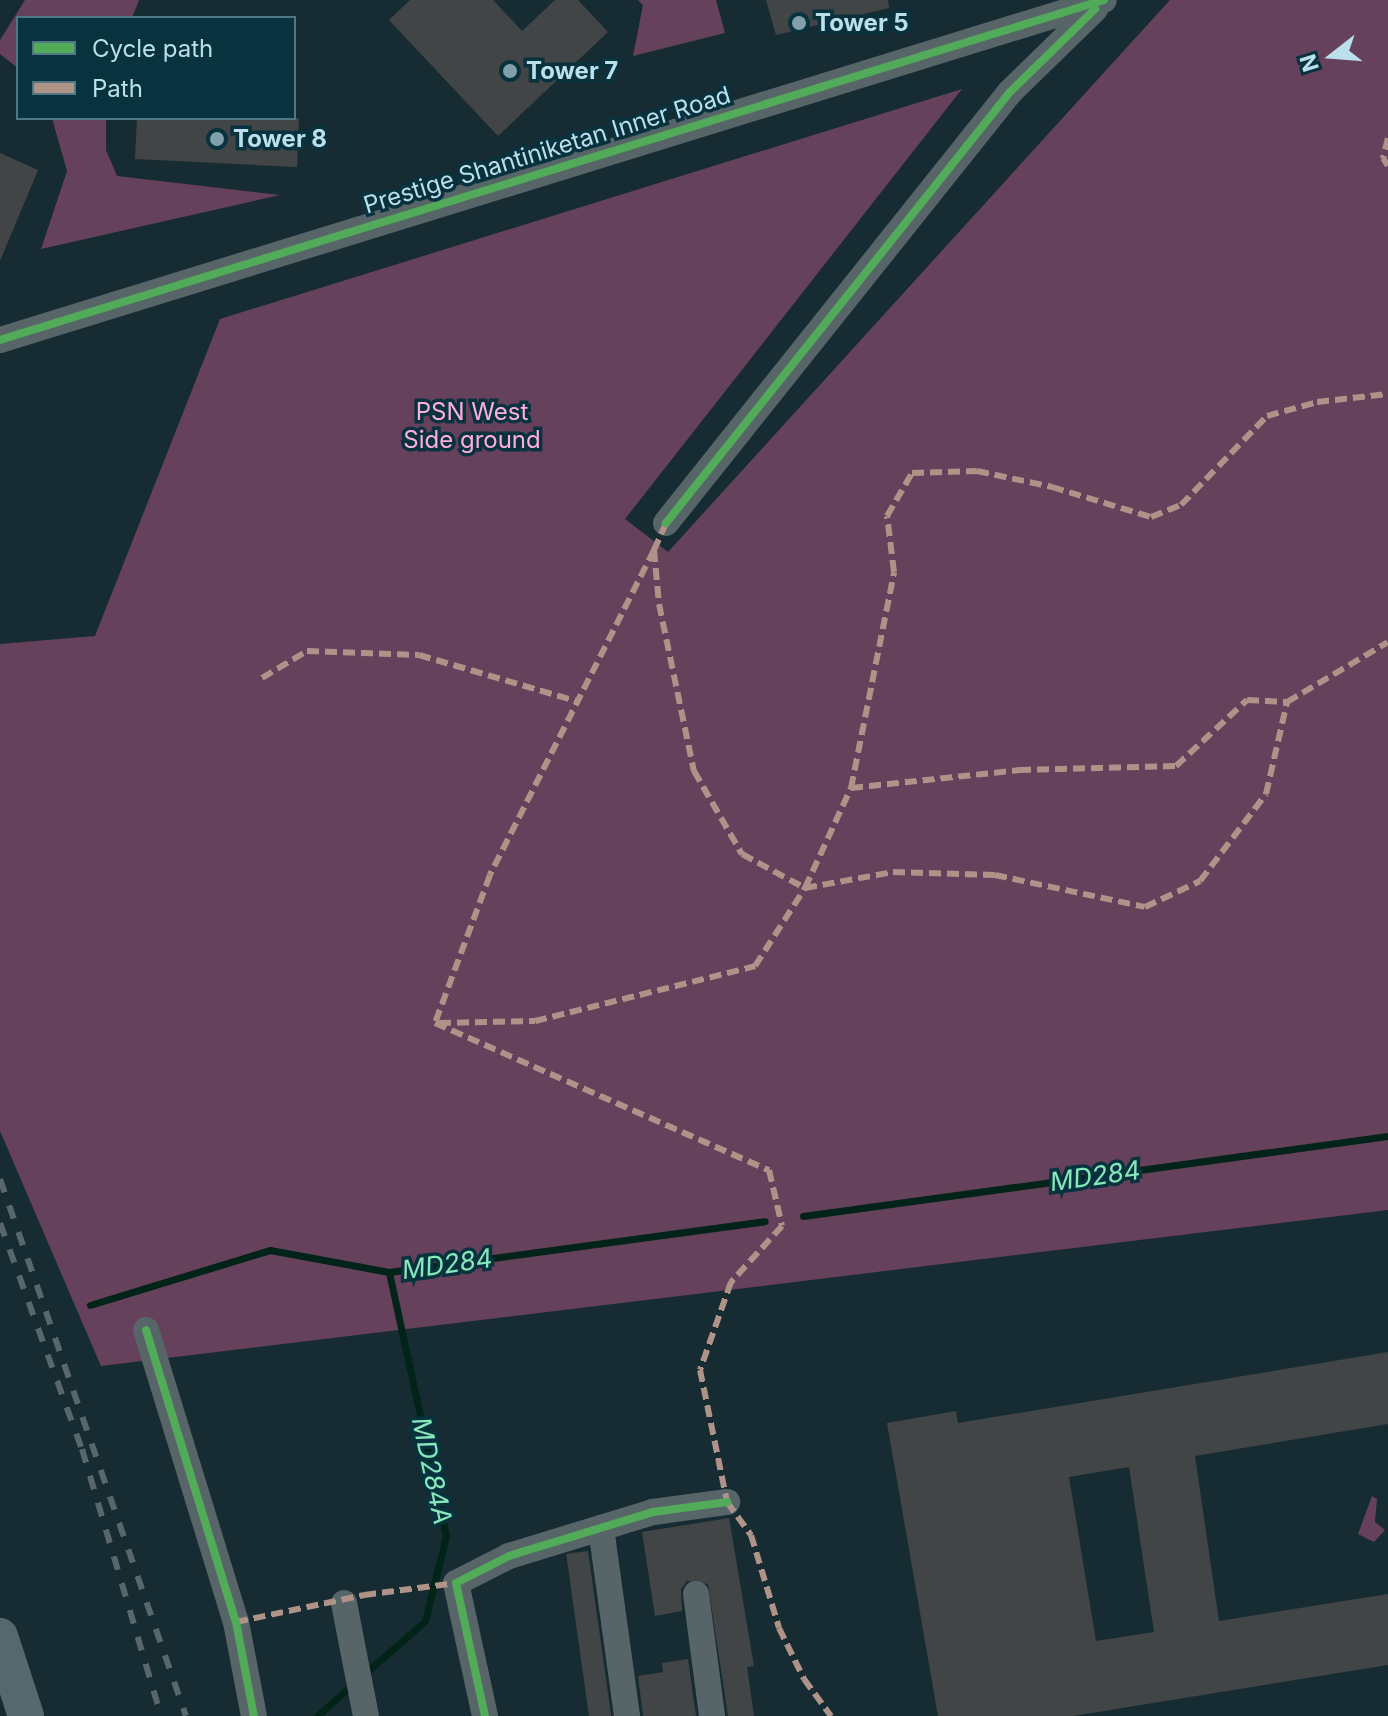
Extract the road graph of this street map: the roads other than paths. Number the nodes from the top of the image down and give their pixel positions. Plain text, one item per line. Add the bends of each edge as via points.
1 (1101, 3) edge
2 (0, 340) edge
3 (666, 523) dead end
4 (146, 1330) dead end
5 (727, 1502) dead end
6 (601, 1528) junction
7 (696, 1594) dead end
8 (344, 1603) dead end
9 (0, 1636) edge
10 (26, 1716) edge
11 (254, 1716) edge
12 (366, 1716) edge
13 (485, 1716) edge
14 (627, 1716) edge
15 (712, 1716) edge

1 - 2 street, Prestige Shantiniketan Inner Road
1 - 3 street via 1010,92
4 - 11 street via 236,1622
5 - 6 street via 653,1512
6 - 13 street via 509,1556 456,1583
6 - 14 street
7 - 15 street
8 - 12 street
9 - 10 street

